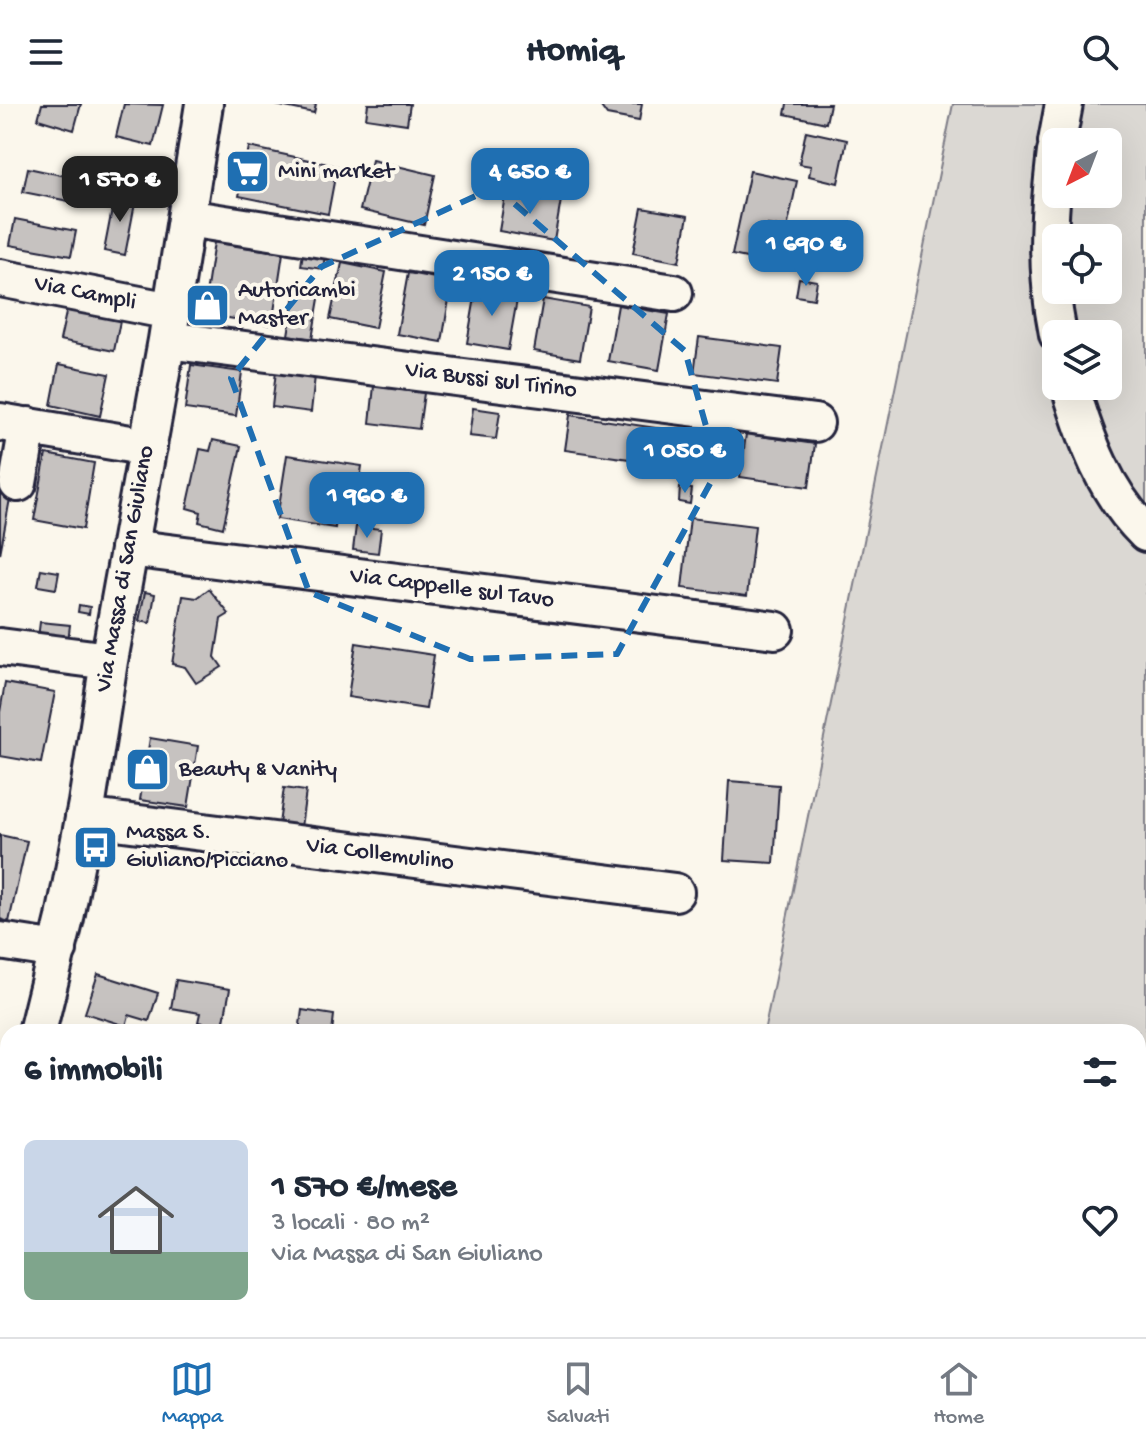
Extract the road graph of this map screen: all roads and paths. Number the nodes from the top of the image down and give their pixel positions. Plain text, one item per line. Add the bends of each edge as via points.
1 (204, 104) edge
2 (1064, 104) edge
3 (1060, 128) edge
4 (1050, 208) edge
5 (186, 218) junction
6 (0, 278) edge
7 (674, 293) dead end
8 (1056, 320) edge
9 (169, 325) junction
10 (1075, 400) edge
11 (815, 423) dead end
12 (14, 424) edge
13 (148, 447) junction
14 (18, 483) dead end
15 (1146, 533) edge
16 (129, 548) junction
17 (775, 630) dead end
18 (0, 647) edge
19 (109, 661) junction
20 (84, 817) junction
21 (675, 892) dead end
22 (0, 941) edge
23 (58, 950) junction
24 (39, 1024) edge

1 - 5 street, Via Massa di San Giuliano
2 - 3 street
4 - 8 street via 1048,252
5 - 7 street
5 - 9 street, Via Massa di San Giuliano
6 - 9 street, Via Campli
9 - 11 street, Via Bussi sul Tirino
9 - 13 street, Via Massa di San Giuliano
10 - 15 street via 1108,484
12 - 13 street
12 - 14 street
13 - 16 street, Via Massa di San Giuliano
16 - 17 street, Via Cappelle sul Tavo
16 - 19 street, Via Massa di San Giuliano
18 - 19 street
19 - 20 street, Via Massa di San Giuliano
20 - 21 street, Via Collemulino
20 - 23 street, Via Massa di San Giuliano
22 - 23 street
23 - 24 street, Via Massa di San Giuliano

